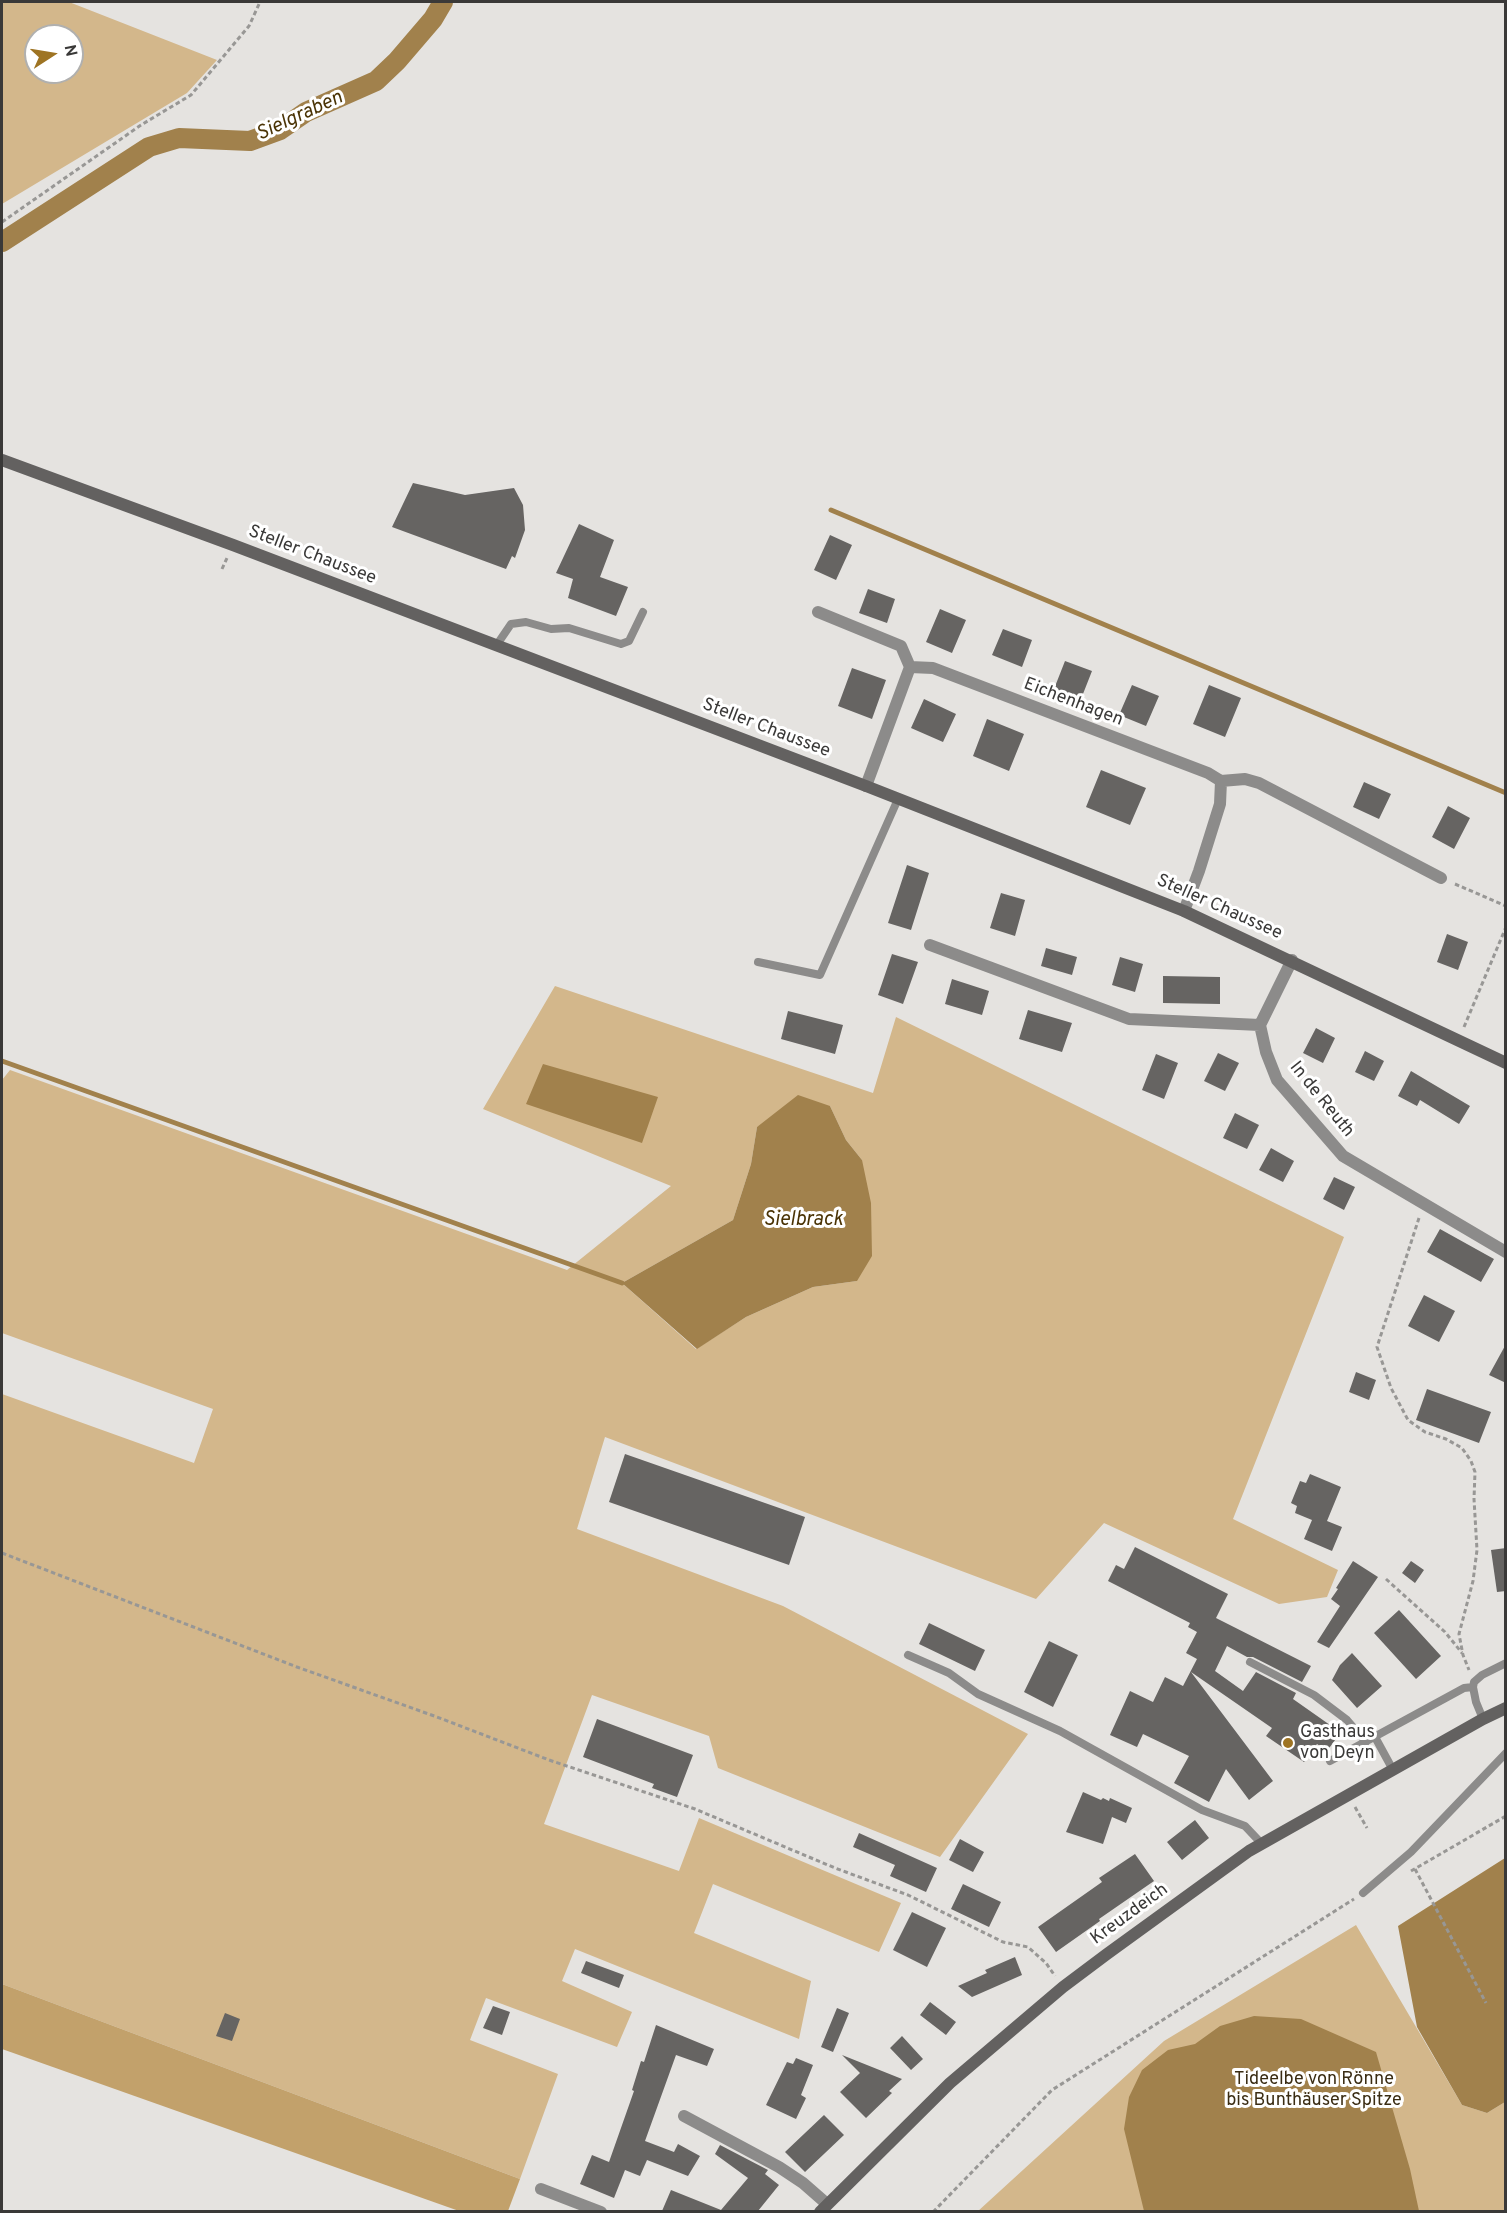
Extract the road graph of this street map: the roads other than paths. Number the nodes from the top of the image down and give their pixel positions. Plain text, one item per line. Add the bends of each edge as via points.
1 (2, 460) edge
2 (643, 612) dead end
3 (818, 612) dead end
4 (496, 646) junction
5 (910, 667) junction
6 (1221, 781) junction
7 (866, 786) junction
8 (898, 800) junction
9 (1441, 878) road end
10 (1184, 911) junction
11 (930, 945) dead end
12 (1292, 960) junction
13 (758, 962) dead end
14 (1260, 1025) junction
15 (1506, 1063) edge
16 (1506, 1252) edge
17 (908, 1655) dead end
18 (1250, 1662) dead end
19 (1506, 1663) edge
20 (1474, 1684) junction
21 (1506, 1708) edge
22 (1483, 1719) junction
23 (1375, 1737) junction
24 (1366, 1742) junction
25 (1506, 1753) edge
26 (1330, 1761) dead end
27 (1393, 1770) junction
28 (1262, 1844) junction
29 (1363, 1893) road end
30 (684, 2116) dead end
31 (541, 2189) dead end
32 (823, 2208) edge
33 (601, 2211) edge

1 - 4 street, Steller Chaussee
2 - 4 lane via 629,641 621,644 569,628 551,629 526,622 512,624
3 - 5 street via 900,646
4 - 7 street, Steller Chaussee
5 - 6 street, Eichenhagen via 933,668
5 - 7 street
6 - 9 street, Eichenhagen via 1245,779 1259,783
6 - 10 street via 1220,804
7 - 8 street, Steller Chaussee
8 - 10 street, Steller Chaussee
8 - 13 lane via 820,975
10 - 12 street, Steller Chaussee
11 - 14 street via 1129,1019
12 - 14 street
12 - 15 street, Steller Chaussee
14 - 16 street, In de Reuth via 1277,1080 1343,1156
17 - 28 lane via 949,1673 978,1694 1101,1752 1193,1805 1245,1826
18 - 24 lane via 1314,1695 1347,1720
19 - 20 lane via 1482,1675
20 - 22 lane
20 - 23 lane
21 - 22 street, Kreuzdeich
22 - 27 street, Kreuzdeich
23 - 24 lane
23 - 27 lane
24 - 26 lane
25 - 29 lane via 1412,1852
27 - 28 street, Kreuzdeich
28 - 32 street, Kreuzdeich via 1063,1987 950,2083
30 - 32 street via 803,2183
31 - 33 street

